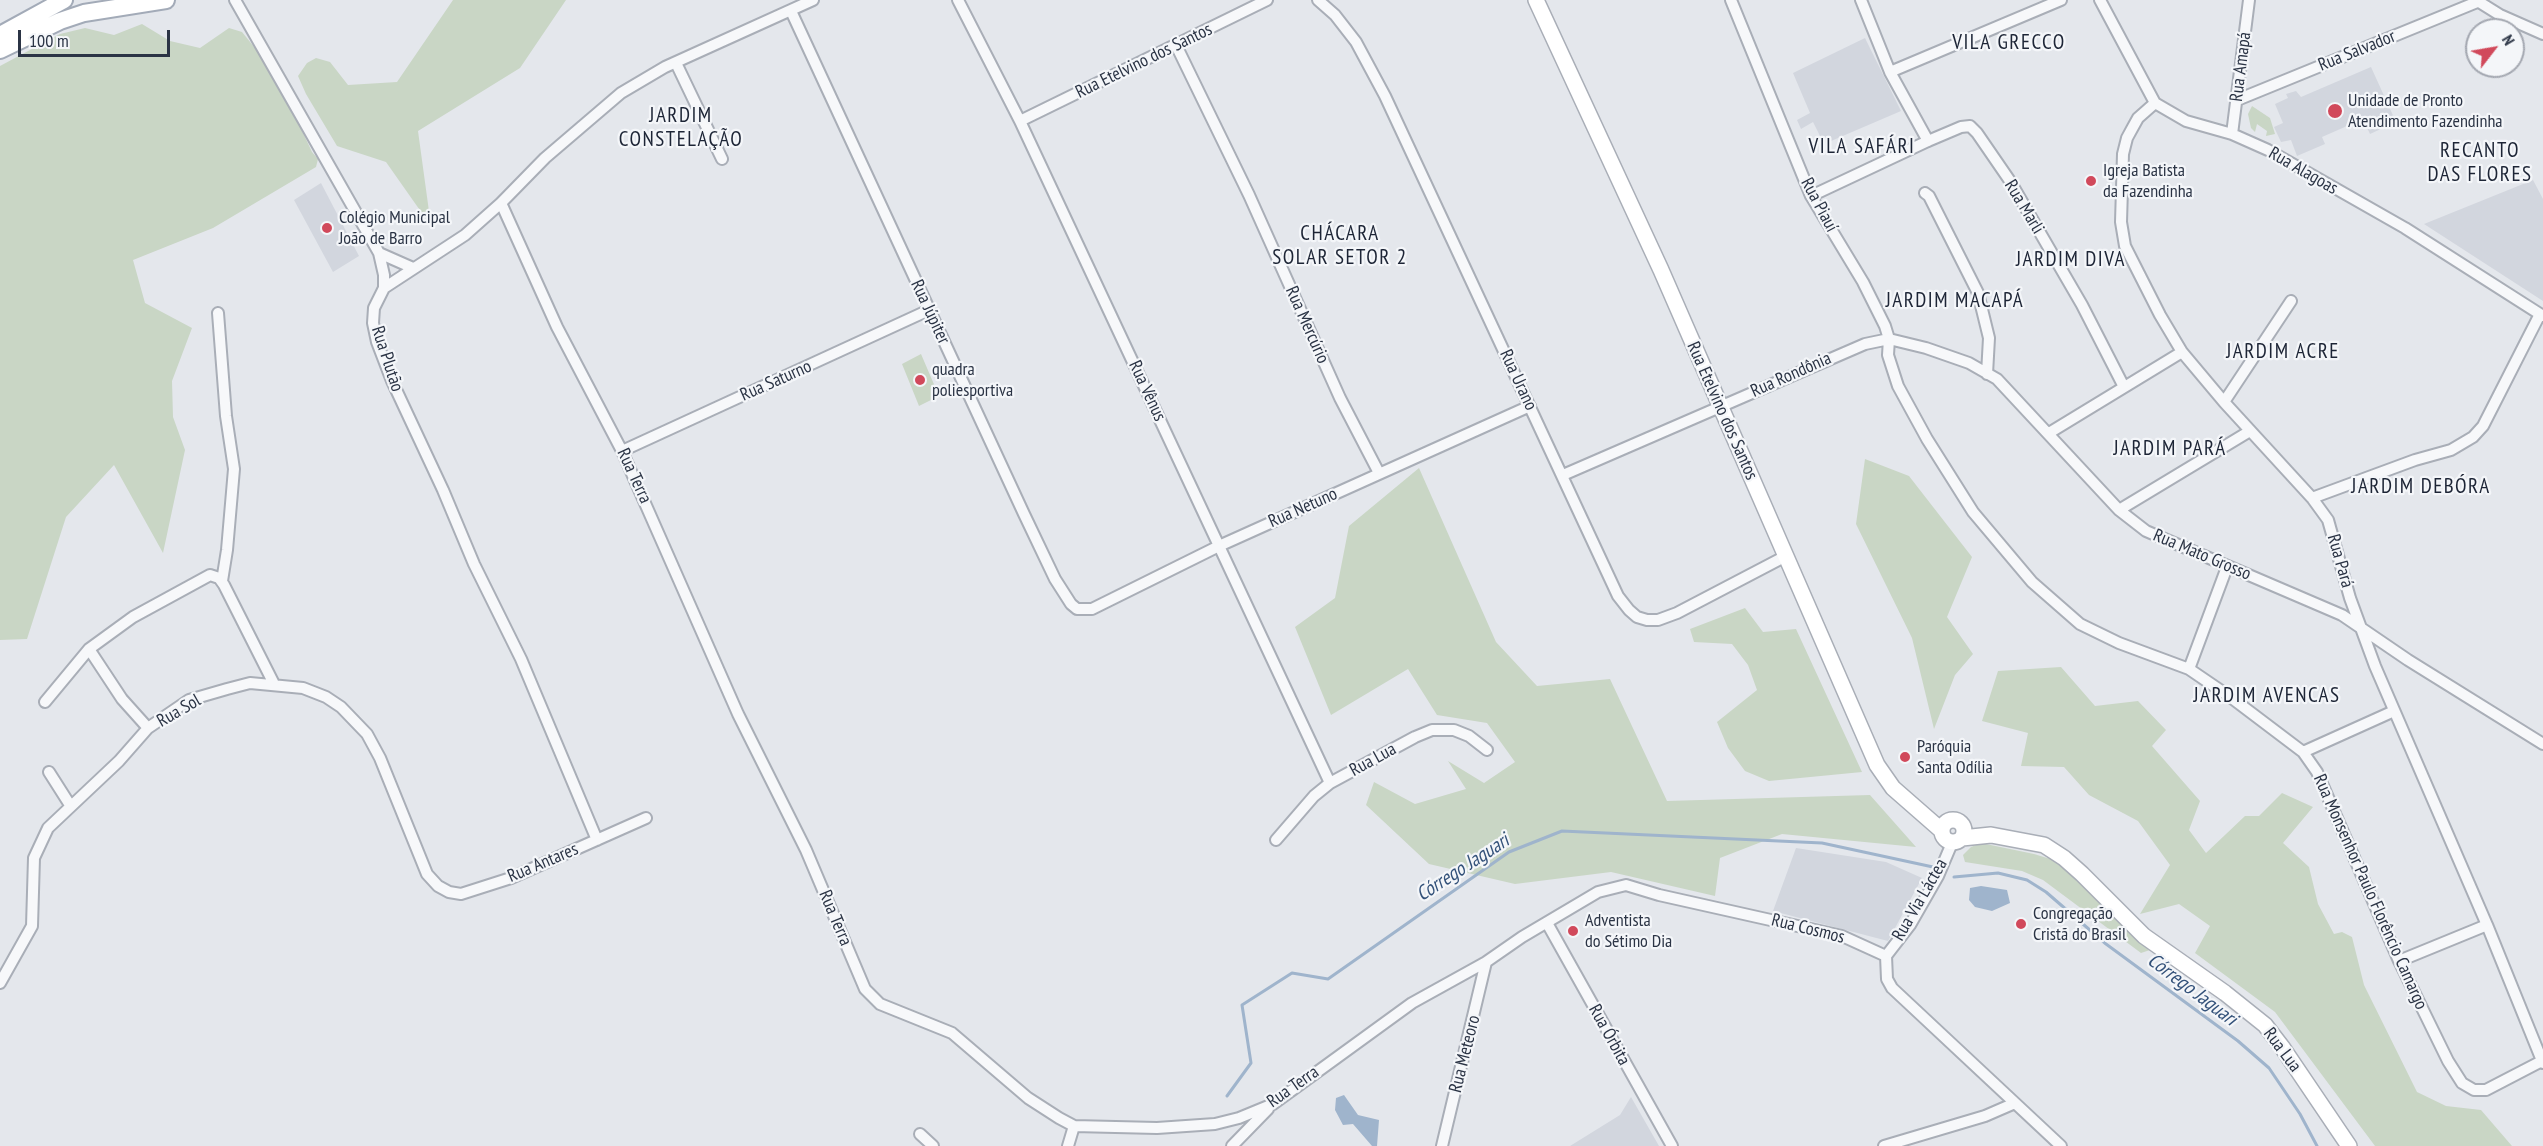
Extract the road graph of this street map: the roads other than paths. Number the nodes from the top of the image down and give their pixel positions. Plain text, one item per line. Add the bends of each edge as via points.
1 (65, 0) edge
2 (160, 0) edge
3 (237, 0) edge
4 (813, 0) edge
5 (958, 0) edge
6 (1267, 0) edge
7 (1318, 0) edge
8 (1536, 0) edge
9 (1731, 0) edge
10 (1861, 0) edge
11 (2061, 0) edge
12 (2100, 0) edge
13 (2249, 0) edge
14 (2476, 1) edge
15 (791, 11) junction
16 (87, 12) junction
17 (2543, 34) edge
18 (0, 35) edge
19 (1176, 45) junction
20 (0, 51) edge
21 (676, 63) junction
22 (1890, 72) junction
23 (2237, 100) junction
24 (2155, 103) junction
25 (1020, 121) junction
26 (2232, 134) junction
27 (1928, 141) junction
28 (722, 159) dead end
29 (1925, 193) dead end
30 (1811, 196) junction
31 (501, 203) junction
32 (379, 253) junction
33 (413, 268) junction
34 (384, 288) junction
35 (2291, 301) dead end
36 (929, 310) junction
37 (218, 313) dead end
38 (2541, 315) edge
39 (1889, 339) junction
40 (2182, 352) junction
41 (1987, 374) junction
42 (2124, 387) junction
43 (2224, 402) junction
44 (1530, 406) junction
45 (1720, 406) junction
46 (2250, 431) junction
47 (2049, 433) junction
48 (622, 451) junction
49 (1379, 473) junction
50 (1563, 475) junction
51 (2313, 498) junction
52 (2119, 510) junction
53 (1219, 546) junction
54 (1786, 556) junction
55 (2227, 567) junction
56 (222, 581) junction
57 (1077, 609) joint
58 (2360, 627) junction
59 (89, 649) junction
60 (2189, 669) junction
61 (274, 684) junction
62 (45, 702) dead end
63 (2394, 711) junction
64 (148, 728) junction
65 (2543, 744) edge
66 (1487, 750) dead end
67 (2303, 753) junction
68 (50, 772) dead end
69 (1330, 783) junction
70 (70, 805) junction
71 (646, 818) dead end
72 (1954, 832) junction
73 (597, 840) junction
74 (1276, 840) dead end
75 (438, 886) joint
76 (1547, 923) junction
77 (2487, 925) junction
78 (1886, 956) junction
79 (2399, 960) junction
80 (1486, 962) junction
81 (0, 983) edge
82 (2543, 1062) edge
83 (2015, 1103) junction
84 (1273, 1104) junction
85 (1074, 1125) junction
86 (920, 1134) dead end
87 (933, 1146) edge
88 (1068, 1146) edge
89 (1232, 1146) edge
90 (1442, 1146) edge
91 (1672, 1146) edge
92 (1884, 1146) edge
93 (2061, 1146) edge
94 (2349, 1146) edge

1 - 16 street
1 - 18 main road
2 - 16 main road
3 - 32 street
4 - 15 street
5 - 25 street, Rua Vênus
6 - 19 street, Rua Etelvino dos Santos
7 - 44 street, Rua Urano via 1356,42 1385,96
8 - 45 street, Rua Etelvino dos Santos
9 - 30 street, Rua Piauí
10 - 22 street
11 - 22 street
12 - 24 street
13 - 23 street, Rua Amapá
14 - 17 street
14 - 23 street, Rua Salvador
15 - 21 street
15 - 36 street, Rua Júpiter
16 - 20 main road
19 - 25 street, Rua Etelvino dos Santos
19 - 49 street, Rua Mercúrio via 1249,195 1340,398
21 - 28 street
21 - 31 street via 621,93 545,158
22 - 27 street
23 - 26 street, Rua Amapá
24 - 26 street, Rua Alagoas via 2186,121
24 - 40 street, Rua Pará via 2138,118 2127,138 2121,222 2131,259
25 - 53 street, Rua Vênus
26 - 38 street, Rua Alagoas via 2268,150 2405,228
27 - 30 street
27 - 42 street, Rua Marli via 1961,127 1970,126 1977,133 2010,181 2082,305
29 - 41 street via 1978,293 1989,338
30 - 39 street, Rua Piauí via 1863,282
31 - 33 street via 465,235
31 - 48 street, Rua Terra via 557,327
32 - 33 street
32 - 34 street
33 - 34 street
34 - 73 street, Rua Plutão via 374,308 377,342 474,564 521,659
35 - 43 street
36 - 48 street, Rua Saturno
36 - 57 street, Rua Júpiter via 1055,579
37 - 56 street via 234,469
38 - 51 street via 2483,426 2473,437 2451,450
39 - 41 street, Rua Mato Grosso via 1945,353
39 - 45 street, Rua Rondônia via 1851,349
39 - 60 street, Rua Monsenhor Paulo Florêncio Camargo via 1890,367 1927,439 1973,512 2032,582 2093,632
40 - 42 street
40 - 43 street, Rua Pará
41 - 47 street, Rua Mato Grosso
42 - 47 street
43 - 46 street, Rua Pará
44 - 49 street, Rua Netuno
44 - 50 street, Rua Urano
45 - 50 street, Rua Rondônia
45 - 54 street, Rua Etelvino dos Santos
46 - 51 street, Rua Pará
46 - 52 street
47 - 52 street, Rua Mato Grosso
48 - 85 street, Rua Terra via 738,714 806,850 871,998 952,1033 1029,1098
49 - 53 street, Rua Netuno
50 - 54 street, Rua Urano via 1618,596 1637,617 1658,620 1677,613
51 - 58 street, Rua Pará via 2328,520
52 - 55 street, Rua Mato Grosso via 2146,531
53 - 57 street, Rua Netuno via 1092,609
53 - 69 street, Rua Vênus
54 - 72 street, Rua Etelvino dos Santos via 1877,765 1909,803 1921,810 1931,810
55 - 58 street, Rua Mato Grosso via 2315,602
55 - 60 street
56 - 59 street via 215,575 204,577 133,617
56 - 61 street
58 - 63 street, Rua Pará
58 - 65 street, Rua Mato Grosso
59 - 62 street
59 - 64 street via 122,699
60 - 67 street, Rua Monsenhor Paulo Florêncio Camargo
61 - 64 street, Rua Sol via 250,683 189,700
61 - 75 street, Rua Sol via 303,688 326,697 355,719 380,758 427,874
63 - 67 street
63 - 77 street, Rua Pará
64 - 70 street, Rua Sol via 119,761
66 - 69 street, Rua Lua via 1454,729 1432,730
67 - 79 street, Rua Monsenhor Paulo Florêncio Camargo via 2321,780
68 - 70 street
69 - 74 street, Rua Lua
70 - 81 street, Rua Sol via 48,828 34,858 32,926
71 - 73 street, Rua Antares
72 - 78 street, Rua Via Láctea via 1938,876 1910,925
72 - 94 street, Rua Lua via 2044,846 2064,858 2144,936 2265,1025
73 - 75 street, Rua Antares via 511,878 461,894
76 - 78 street, Rua Cosmos via 1598,892 1626,885 1842,936
76 - 80 street, Rua Cosmos
76 - 91 street, Rua Órbita
77 - 79 street
77 - 82 street, Rua Pará
78 - 83 street via 1887,979 1892,988
79 - 82 street, Rua Monsenhor Paulo Florêncio Camargo via 2448,1061 2463,1083 2474,1090 2493,1088
80 - 84 street, Rua Terra via 1412,1003
80 - 90 street, Rua Meteoro
83 - 92 street
83 - 93 street
84 - 85 street, Rua Terra via 1215,1124 1157,1128
84 - 89 street
85 - 88 street
86 - 87 street

